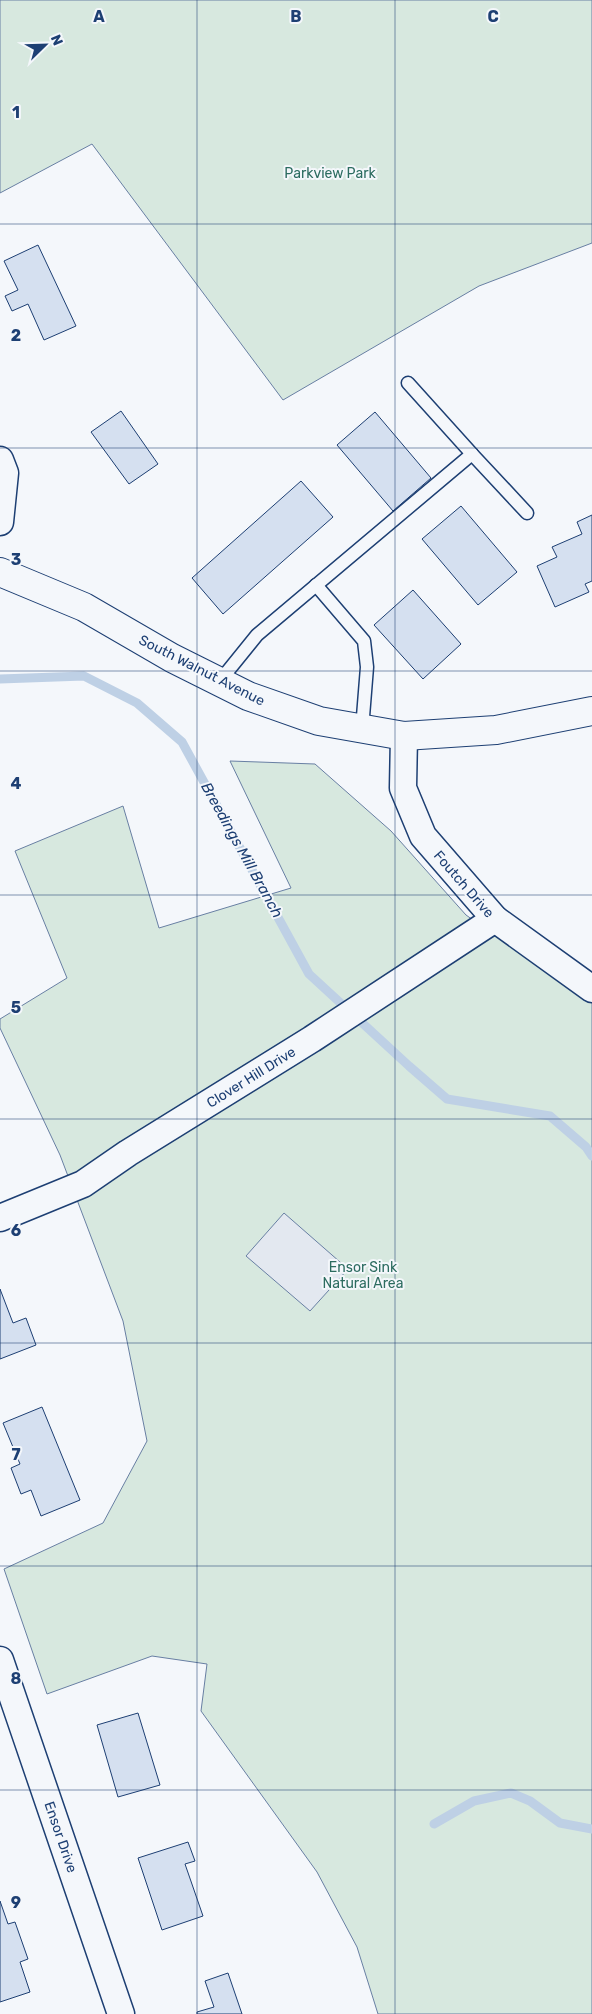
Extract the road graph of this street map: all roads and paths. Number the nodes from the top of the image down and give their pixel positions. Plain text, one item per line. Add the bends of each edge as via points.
1 (408, 383) dead end
2 (472, 454) junction
3 (0, 460) edge
4 (528, 513) dead end
5 (0, 522) edge
6 (0, 572) edge
7 (316, 585) junction
8 (219, 682) junction
9 (592, 711) edge
10 (362, 729) junction
11 (404, 736) junction
12 (495, 920) junction
13 (592, 988) edge
14 (0, 1218) edge
15 (0, 1660) edge
16 (121, 2014) edge

1 - 2 lane
2 - 4 lane
2 - 7 lane
3 - 5 street via 5,473
6 - 8 street, South Walnut Avenue via 84,607
7 - 8 lane via 257,635
7 - 10 lane via 364,640 367,667
8 - 10 street, South Walnut Avenue via 318,721
9 - 11 street, South Walnut Avenue via 496,730
10 - 11 street, South Walnut Avenue
11 - 12 street, Foutch Drive via 403,788 423,836
12 - 13 street, Foutch Drive
12 - 14 street, Clover Hill Drive via 84,1184
15 - 16 street, Ensor Drive

